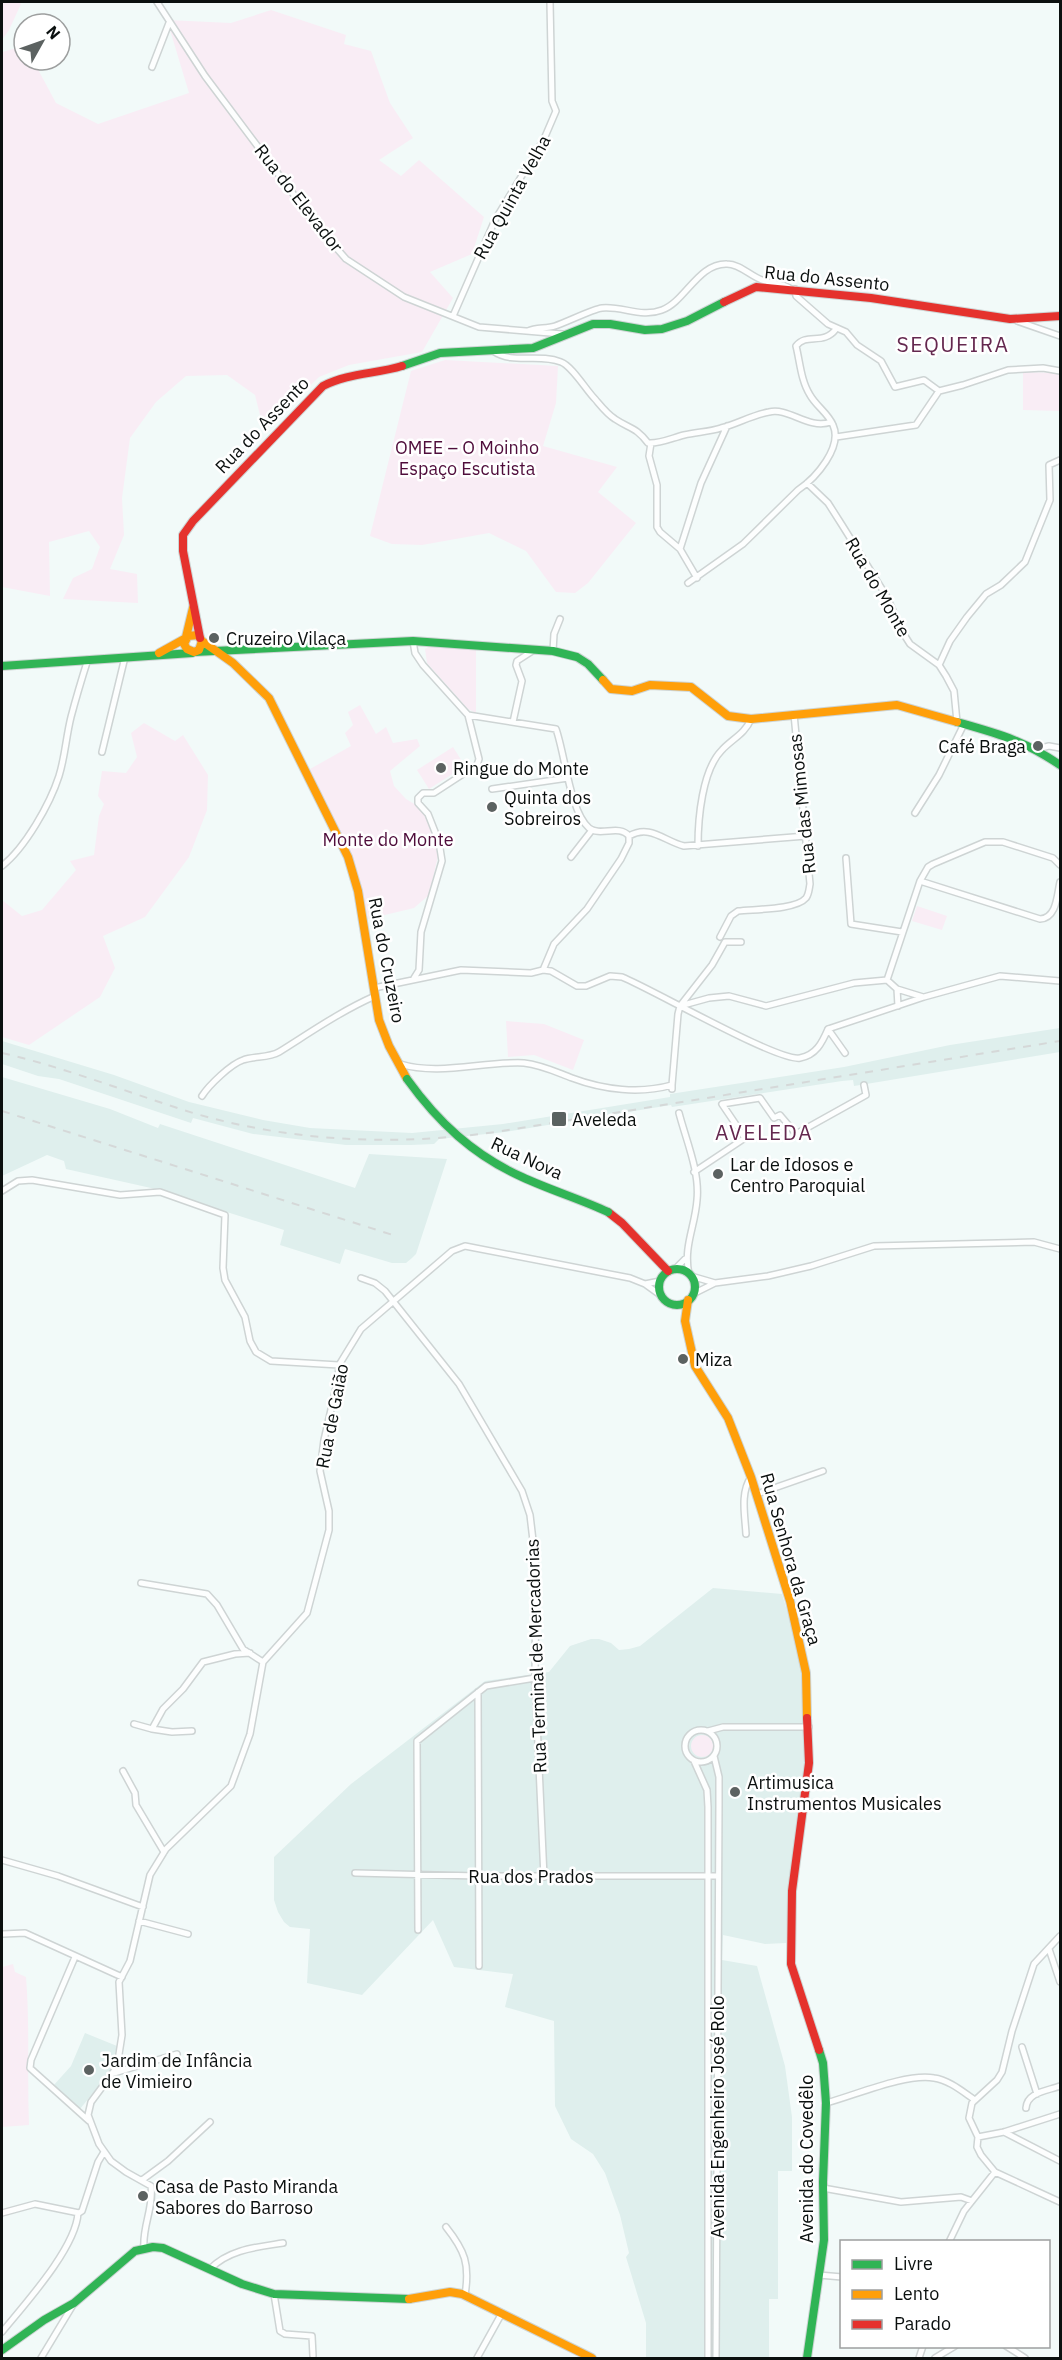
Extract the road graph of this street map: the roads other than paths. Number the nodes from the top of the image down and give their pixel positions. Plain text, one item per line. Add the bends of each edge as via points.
1 (157, 2) edge
2 (550, 2) edge
3 (169, 23) junction
4 (152, 67) dead end
5 (793, 289) junction
6 (453, 316) junction
7 (1060, 316) edge
8 (1048, 317) junction
9 (1011, 318) junction
10 (836, 329) junction
11 (528, 331) junction
12 (1052, 331) junction
13 (567, 334) junction
14 (1060, 336) edge
15 (491, 350) junction
16 (1060, 371) edge
17 (939, 391) junction
18 (831, 422) junction
19 (727, 426) junction
20 (836, 437) junction
21 (651, 443) junction
22 (1060, 459) edge
23 (807, 483) junction
24 (680, 549) junction
25 (697, 578) junction
26 (688, 583) dead end
27 (194, 605) junction
28 (560, 619) dead end
29 (186, 637) junction
30 (201, 640) junction
31 (413, 641) junction
32 (534, 650) junction
33 (553, 651) junction
34 (193, 652) junction
35 (220, 652) junction
36 (156, 654) junction
37 (125, 657) junction
38 (88, 659) junction
39 (939, 665) junction
40 (2, 666) edge
41 (794, 714) junction
42 (468, 715) junction
43 (751, 719) junction
44 (513, 722) junction
45 (960, 723) junction
46 (1060, 748) edge
47 (1037, 749) junction
48 (102, 752) dead end
49 (1060, 765) edge
50 (568, 778) junction
51 (492, 789) dead end
52 (915, 813) dead end
53 (592, 830) junction
54 (629, 836) junction
55 (806, 836) junction
56 (698, 846) junction
57 (571, 857) dead end
58 (846, 858) dead end
59 (1060, 865) edge
60 (2, 866) edge
61 (920, 881) junction
62 (1060, 882) edge
63 (902, 932) junction
64 (720, 938) dead end
65 (741, 942) dead end
66 (543, 970) junction
67 (414, 978) junction
68 (887, 980) junction
69 (1060, 981) edge
70 (897, 989) junction
71 (374, 992) junction
72 (924, 997) junction
73 (680, 1006) junction
74 (898, 1006) junction
75 (828, 1029) junction
76 (844, 1053) dead end
77 (398, 1064) junction
78 (864, 1085) dead end
79 (202, 1096) dead end
80 (679, 1113) dead end
81 (694, 1172) junction
82 (2, 1191) edge
83 (1060, 1249) edge
84 (685, 1259) junction
85 (667, 1274) junction
86 (690, 1275) junction
87 (362, 1278) dead end
88 (715, 1283) junction
89 (645, 1284) junction
90 (663, 1297) junction
91 (691, 1297) junction
92 (395, 1301) junction
93 (672, 1304) junction
94 (685, 1321) junction
95 (339, 1365) junction
96 (823, 1471) dead end
97 (751, 1477) junction
98 (756, 1494) junction
99 (746, 1534) dead end
100 (141, 1583) dead end
101 (250, 1653) junction
102 (263, 1662) junction
103 (535, 1678) junction
104 (478, 1692) junction
105 (134, 1724) dead end
106 (809, 1727) junction
107 (152, 1729) junction
108 (192, 1731) dead end
109 (708, 1731) junction
110 (714, 1756) junction
111 (694, 1761) junction
112 (123, 1771) dead end
113 (164, 1852) junction
114 (2, 1860) edge
115 (355, 1874) dead end
116 (417, 1875) junction
117 (478, 1876) junction
118 (708, 1876) junction
119 (717, 1876) junction
120 (544, 1877) junction
121 (792, 1891) joint
122 (142, 1907) junction
123 (139, 1921) junction
124 (417, 1930) dead end
125 (3, 1934) edge
126 (188, 1934) dead end
127 (1060, 1936) edge
128 (1049, 1949) junction
129 (75, 1958) junction
130 (479, 1966) dead end
131 (122, 1977) junction
132 (1060, 1982) edge
133 (1022, 2048) dead end
134 (177, 2054) dead end
135 (114, 2073) junction
136 (1060, 2086) edge
137 (1037, 2094) junction
138 (975, 2100) junction
139 (826, 2103) junction
140 (1026, 2108) dead end
141 (1060, 2114) edge
142 (89, 2121) junction
143 (210, 2122) dead end
144 (1004, 2132) junction
145 (978, 2137) junction
146 (104, 2152) junction
147 (1060, 2161) edge
148 (995, 2172) junction
149 (142, 2180) junction
150 (823, 2188) junction
151 (972, 2201) junction
152 (1060, 2202) edge
153 (2, 2213) edge
154 (78, 2213) junction
155 (446, 2227) dead end
156 (950, 2240) edge
157 (283, 2243) dead end
158 (144, 2248) junction
159 (210, 2269) junction
160 (819, 2275) junction
161 (840, 2277) edge
162 (274, 2294) junction
163 (465, 2295) junction
164 (74, 2303) junction
165 (502, 2313) junction
166 (2, 2332) edge
167 (952, 2348) edge
168 (1009, 2348) edge
169 (2, 2350) edge
170 (313, 2356) dead end
171 (41, 2358) edge
172 (477, 2358) edge
173 (592, 2358) edge
174 (708, 2358) edge
175 (716, 2358) edge
176 (807, 2358) edge
177 (935, 2358) edge
178 (1025, 2358) edge

1 - 3 street, Rua do Elevador
2 - 6 street, Rua Quinta Velha via 552,101 556,111 544,139 495,220
3 - 4 street
3 - 6 street, Rua do Elevador via 318,227 346,258 404,297
5 - 9 street, Rua do Assento
5 - 10 street via 796,296
5 - 11 street via 757,279 729,263 721,264 697,278 676,303 663,310 644,314 601,308 555,326
5 - 13 street, Rua do Assento via 756,287 743,291 665,329 654,331 603,322
6 - 11 street, Rua do Elevador via 479,327
7 - 8 street, Rua do Assento
8 - 9 street, Rua do Assento
8 - 12 street
9 - 12 street
10 - 17 street via 846,332 881,361 895,387 924,380
10 - 18 street via 826,338 803,339 796,346 809,394
11 - 13 street, Rua do Elevador
12 - 14 street
13 - 15 street, Rua do Assento via 533,348
15 - 21 street via 503,358 561,362 608,413
15 - 27 street, Rua do Assento via 440,353 389,370 338,378 323,386 183,535
16 - 17 street via 1008,370
17 - 20 street via 916,425
18 - 19 street via 816,424 771,411
18 - 20 street
19 - 21 street
19 - 24 street via 701,483
20 - 23 street via 830,453
21 - 24 street via 649,456 658,495 657,527
22 - 39 street via 1049,465 1050,500 1025,562 986,594 950,641
23 - 25 street via 743,544
23 - 39 street, Rua do Monte via 828,503 888,597 910,644
24 - 25 street
25 - 26 street
27 - 29 street, Rua do Assento
27 - 30 street, Rua do Assento
28 - 33 street
29 - 30 street via 193,634
29 - 34 street via 184,646
29 - 36 street
30 - 34 street via 199,650
30 - 35 street, Rua do Cruzeiro
31 - 32 street
31 - 35 street
31 - 42 street via 423,665
32 - 33 street
32 - 44 street via 517,661 522,681
33 - 43 street via 588,664 611,689 632,691 650,685 691,687 728,716
34 - 35 street
34 - 36 street
35 - 71 street, Rua do Cruzeiro via 269,698 348,857 358,891
36 - 37 street
37 - 38 street
37 - 48 street
38 - 40 street
38 - 60 street via 59,776 28,835
39 - 45 street, Rua do Monte via 954,691
41 - 43 street
41 - 45 street via 897,705
41 - 55 street, Rua das Mimosas
42 - 44 street
42 - 67 street via 479,759 477,765 434,793 423,793 418,798 439,842 442,861 421,932 419,970
43 - 56 street via 747,729 714,759 701,812
44 - 50 street via 556,729
45 - 47 street via 1012,737
45 - 52 street via 939,775
46 - 47 street
47 - 49 street
50 - 51 street
50 - 53 street via 580,816
53 - 54 street via 623,831
53 - 57 street
54 - 56 street via 647,831 672,843
54 - 66 street via 621,859 587,909 554,944
55 - 56 street
55 - 64 street, Rua das Mimosas via 810,884 804,900 794,905 738,911 730,916
58 - 63 street via 851,924
59 - 61 street via 1053,858 1003,842 985,842 928,867
61 - 62 street via 1040,919 1052,915
61 - 63 street
63 - 68 street
65 - 73 street via 725,942
66 - 67 street via 461,970
66 - 73 street via 577,986 622,976
67 - 71 street
68 - 70 street
68 - 73 street via 854,983 766,1006 729,996
69 - 72 street via 1000,976
70 - 72 street
70 - 74 street
71 - 77 street, Rua do Cruzeiro via 379,1020
71 - 79 street via 277,1054 237,1063
72 - 74 street
73 - 75 street via 797,1059 820,1046
73 - 77 street via 672,1087 618,1089 522,1063 424,1069
74 - 75 street
75 - 76 street
77 - 85 street, Rua Nova, bridge via 427,1109 456,1138 521,1176 608,1212 622,1222
78 - 81 street via 866,1095 796,1134 780,1115 774,1118 760,1098 722,1104 745,1138
80 - 81 street
81 - 84 street via 698,1199
82 - 95 street via 18,1181 32,1180 120,1195 160,1192 225,1215 225,1280 246,1317 256,1352 272,1361
83 - 88 street via 1034,1242 874,1246 800,1269
84 - 85 street
84 - 86 street
85 - 86 street
85 - 89 street, Rua de Gaião
85 - 90 street via 659,1287
86 - 88 street
86 - 91 street via 695,1288
87 - 92 street, Rua Terminal de Mercadorias via 375,1282
88 - 91 street
89 - 90 street, Rua de Gaião
89 - 92 street, Rua de Gaião via 465,1246 452,1251
90 - 93 street
91 - 93 street
91 - 94 street, Rua Senhora da Graça
92 - 95 street, Rua de Gaião via 361,1329
92 - 103 street, Rua Terminal de Mercadorias via 459,1384 522,1491 534,1537
93 - 94 street, Rua Senhora da Graça
94 - 97 street, Rua Senhora da Graça via 695,1366 728,1418
95 - 102 street, Rua de Gaião via 320,1471 329,1530 307,1613
96 - 98 street
97 - 98 street, Rua Senhora da Graça
97 - 99 street via 744,1496
98 - 106 street, Rua Senhora da Graça via 796,1624 806,1672
100 - 101 street via 207,1594 218,1605 243,1649
101 - 102 street
101 - 107 street via 203,1662 163,1709
102 - 113 street via 250,1734 231,1786
103 - 104 street via 486,1686
103 - 120 street, Rua Terminal de Mercadorias
104 - 116 street via 417,1741
104 - 117 street
105 - 107 street
106 - 109 street, Avenida Engenheiro José Rolo via 723,1727
106 - 121 street, Rua Senhora da Graça via 810,1763
107 - 108 street
109 - 110 street, Avenida Engenheiro José Rolo via 717,1742
109 - 111 street, Avenida Engenheiro José Rolo via 698,1730 686,1739 686,1754
110 - 111 street via 705,1762
110 - 119 street, Avenida Engenheiro José Rolo via 718,1777
111 - 118 street, Avenida Engenheiro José Rolo via 707,1790
112 - 113 street via 135,1793 138,1809
113 - 122 street via 150,1875
114 - 122 street
115 - 116 street, Rua dos Prados
116 - 117 street, Rua dos Prados
116 - 124 street
117 - 120 street, Rua dos Prados
117 - 130 street
118 - 119 street
118 - 120 street, Rua dos Prados
118 - 174 street, Avenida Engenheiro José Rolo
119 - 175 street, Avenida Engenheiro José Rolo
121 - 139 street, Avenida do Covedêlo via 791,1964 823,2063
122 - 123 street
123 - 126 street
123 - 131 street via 130,1961
125 - 129 street via 25,1933
127 - 128 street
128 - 132 street
128 - 138 street via 1034,1964 1002,2072
129 - 131 street
129 - 142 street via 30,2068
131 - 135 street via 122,2046
133 - 137 street
134 - 135 street
135 - 142 street via 90,2105
136 - 137 street
137 - 140 street via 1028,2098
138 - 139 street via 936,2078 915,2077
138 - 145 street via 969,2118
139 - 150 street, Avenida do Covedêlo
141 - 144 street
142 - 146 street
143 - 149 street
144 - 145 street
144 - 147 street
145 - 148 street via 977,2147
146 - 149 street via 117,2166
146 - 154 street
148 - 151 street
148 - 152 street
149 - 158 street via 152,2188
150 - 151 street via 901,2202 947,2197
150 - 160 street, Avenida do Covedêlo via 824,2240
151 - 156 street
153 - 154 street via 35,2204
154 - 166 street via 76,2228 63,2253
155 - 163 street via 465,2256
157 - 159 street via 239,2250
158 - 159 street via 163,2248
158 - 164 street via 126,2258
159 - 162 street
160 - 161 street
160 - 176 street, Avenida do Covedêlo
162 - 163 street via 401,2300 450,2292
162 - 170 street via 280,2331 312,2336
163 - 165 street
164 - 169 street
164 - 171 street
165 - 172 street
165 - 173 street
167 - 177 street
168 - 178 street

